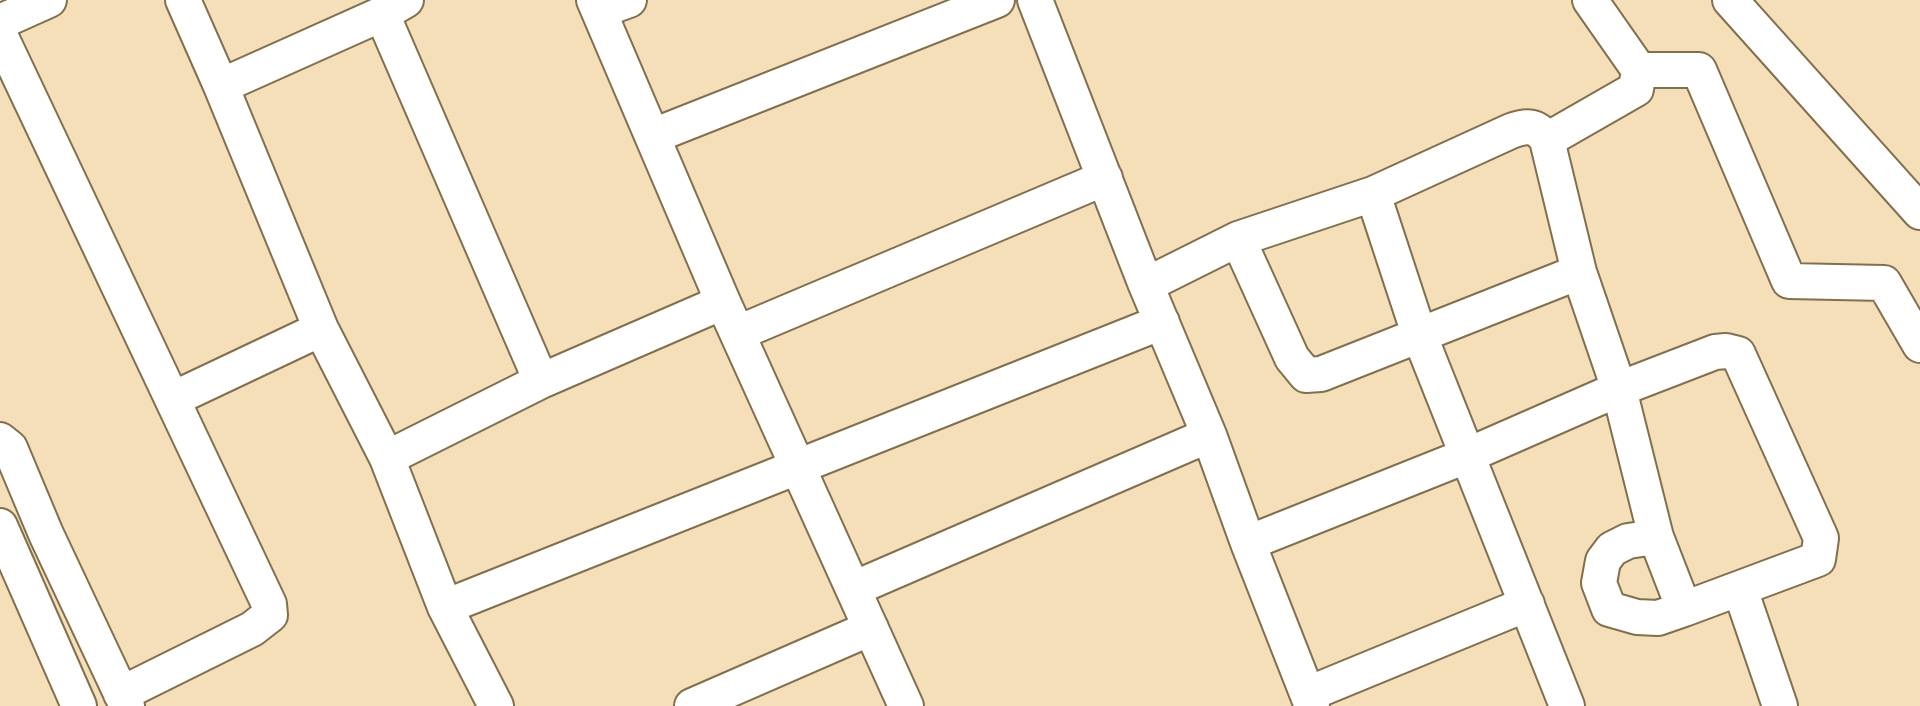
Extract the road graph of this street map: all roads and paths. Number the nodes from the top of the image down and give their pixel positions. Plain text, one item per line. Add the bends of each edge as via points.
1 (49, 0) edge
2 (183, 0) edge
3 (997, 0) edge
4 (1035, 0) edge
5 (1590, 0) edge
6 (1730, 0) edge
7 (607, 4) edge
8 (394, 7) edge
9 (0, 22) edge
10 (0, 35) edge
11 (1639, 70) junction
12 (221, 86) junction
13 (653, 136) junction
14 (1547, 140) junction
15 (1105, 178) junction
16 (1373, 194) junction
17 (1920, 212) edge
18 (1238, 239) junction
19 (1579, 272) junction
20 (1146, 285) junction
21 (723, 302) junction
22 (1162, 322) junction
23 (321, 329) junction
24 (738, 333) junction
25 (1419, 334) junction
26 (1920, 345) edge
27 (541, 381) junction
28 (1619, 389) junction
29 (173, 399) junction
30 (1209, 435) junction
31 (0, 440) edge
32 (1466, 456) junction
33 (387, 458) junction
34 (799, 466) junction
35 (0, 526) edge
36 (1656, 537) junction
37 (1248, 543) junction
38 (853, 589) junction
39 (1740, 589) junction
40 (1527, 604) junction
41 (445, 607) junction
42 (1684, 609) junction
43 (871, 628) junction
44 (124, 700) edge
45 (1310, 700) edge
46 (79, 706) edge
47 (496, 706) edge
48 (692, 706) edge
49 (906, 706) edge
50 (1567, 706) edge
51 (1780, 706) edge

1 - 9 street
2 - 12 street
3 - 13 street
4 - 15 street
5 - 11 street
6 - 17 street
7 - 13 street
8 - 12 street
8 - 27 street
10 - 29 street
11 - 14 street via 1636,89
11 - 26 street via 1699,70 1789,281 1884,283
12 - 23 street
13 - 21 street
14 - 16 street via 1534,127 1522,127
14 - 19 street
15 - 20 street
15 - 24 street
16 - 18 street
16 - 25 street
18 - 20 street
18 - 25 street via 1292,358 1306,375 1321,374
19 - 25 street
19 - 28 street
20 - 22 street
21 - 24 street
21 - 27 street
22 - 30 street
22 - 34 street
23 - 29 street
23 - 33 street
24 - 34 street
25 - 32 street
27 - 33 street
28 - 32 street
28 - 36 street
28 - 39 street via 1715,352 1738,354 1821,538 1818,559
29 - 44 street via 270,615
30 - 37 street
30 - 38 street
31 - 44 street via 10,448
32 - 37 street
32 - 40 street
33 - 41 street
34 - 38 street
34 - 41 street
35 - 46 street
36 - 42 street
36 - 42 street via 1628,541 1603,561 1599,583 1609,609 1658,618
37 - 45 street
38 - 43 street
39 - 42 street
39 - 51 street
40 - 45 street
40 - 50 street
41 - 47 street
43 - 48 street
43 - 49 street

